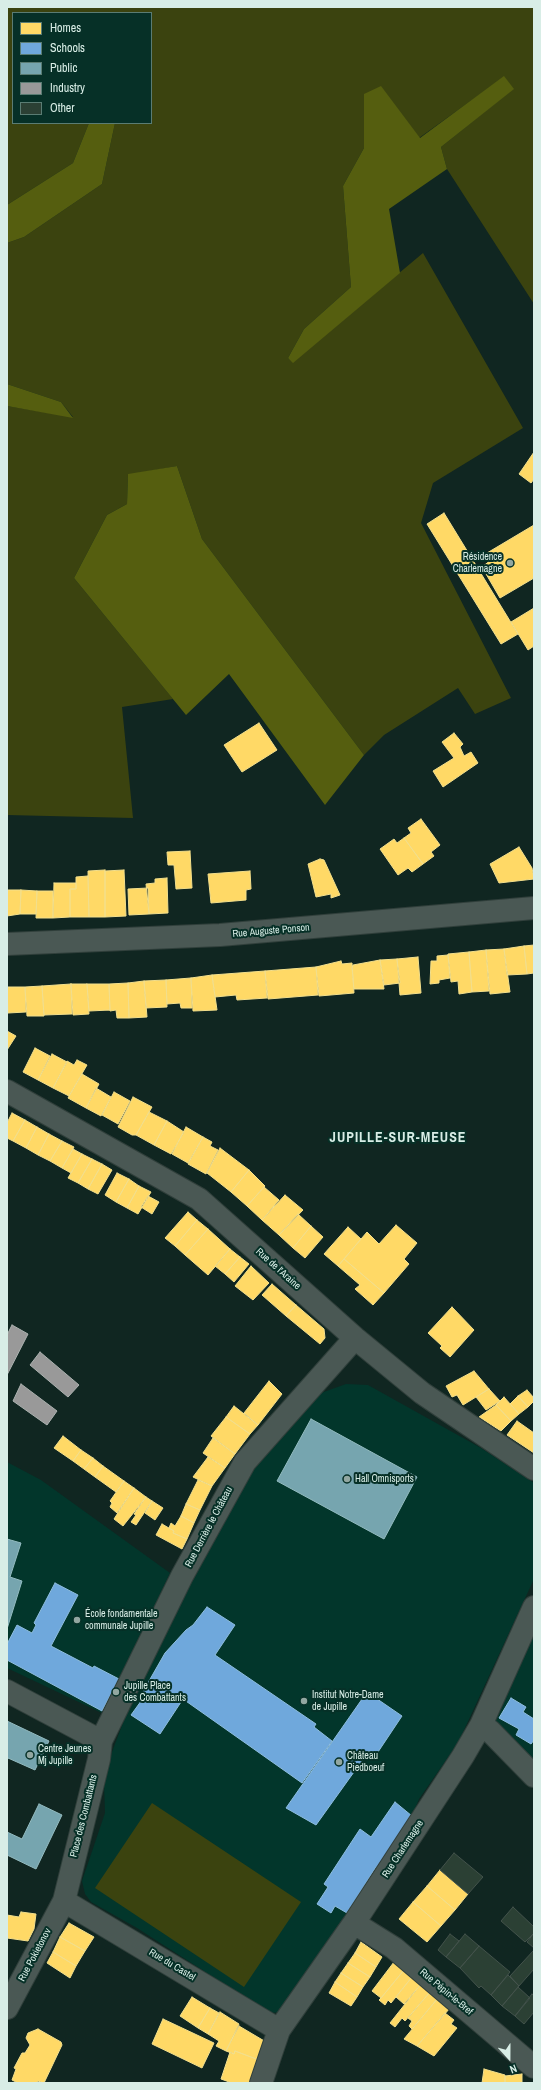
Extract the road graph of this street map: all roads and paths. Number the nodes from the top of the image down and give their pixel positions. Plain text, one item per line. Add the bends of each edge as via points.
1 (534, 908) edge
2 (7, 944) edge
3 (7, 1091) edge
4 (355, 1338) junction
5 (534, 1469) edge
6 (534, 1607) edge
7 (7, 1691) edge
8 (481, 1726) junction
9 (101, 1741) junction
10 (534, 1776) edge
11 (64, 1901) junction
12 (354, 1923) junction
13 (7, 2008) edge
14 (279, 2030) junction
15 (534, 2067) edge
16 (261, 2083) edge

1 - 2 street, Rue Auguste Ponson via 220,935
3 - 4 street, Rue de l'Araine via 199,1199
4 - 5 street, Rue de l'Araine via 422,1393
4 - 9 street, Rue Derrière le Château via 245,1462 182,1576
6 - 8 street, Rue Charlemagne
7 - 9 street
8 - 10 street via 490,1731
8 - 12 street, Rue Charlemagne
9 - 11 street, Place des Combattants via 99,1759
11 - 13 street, Rue Pokietonov
11 - 14 street, Rue du Castel
12 - 14 street, Rue Charlemagne
12 - 15 street, Rue Pépin-le-Bref via 394,1948
14 - 16 street, Rue Charlemagne

